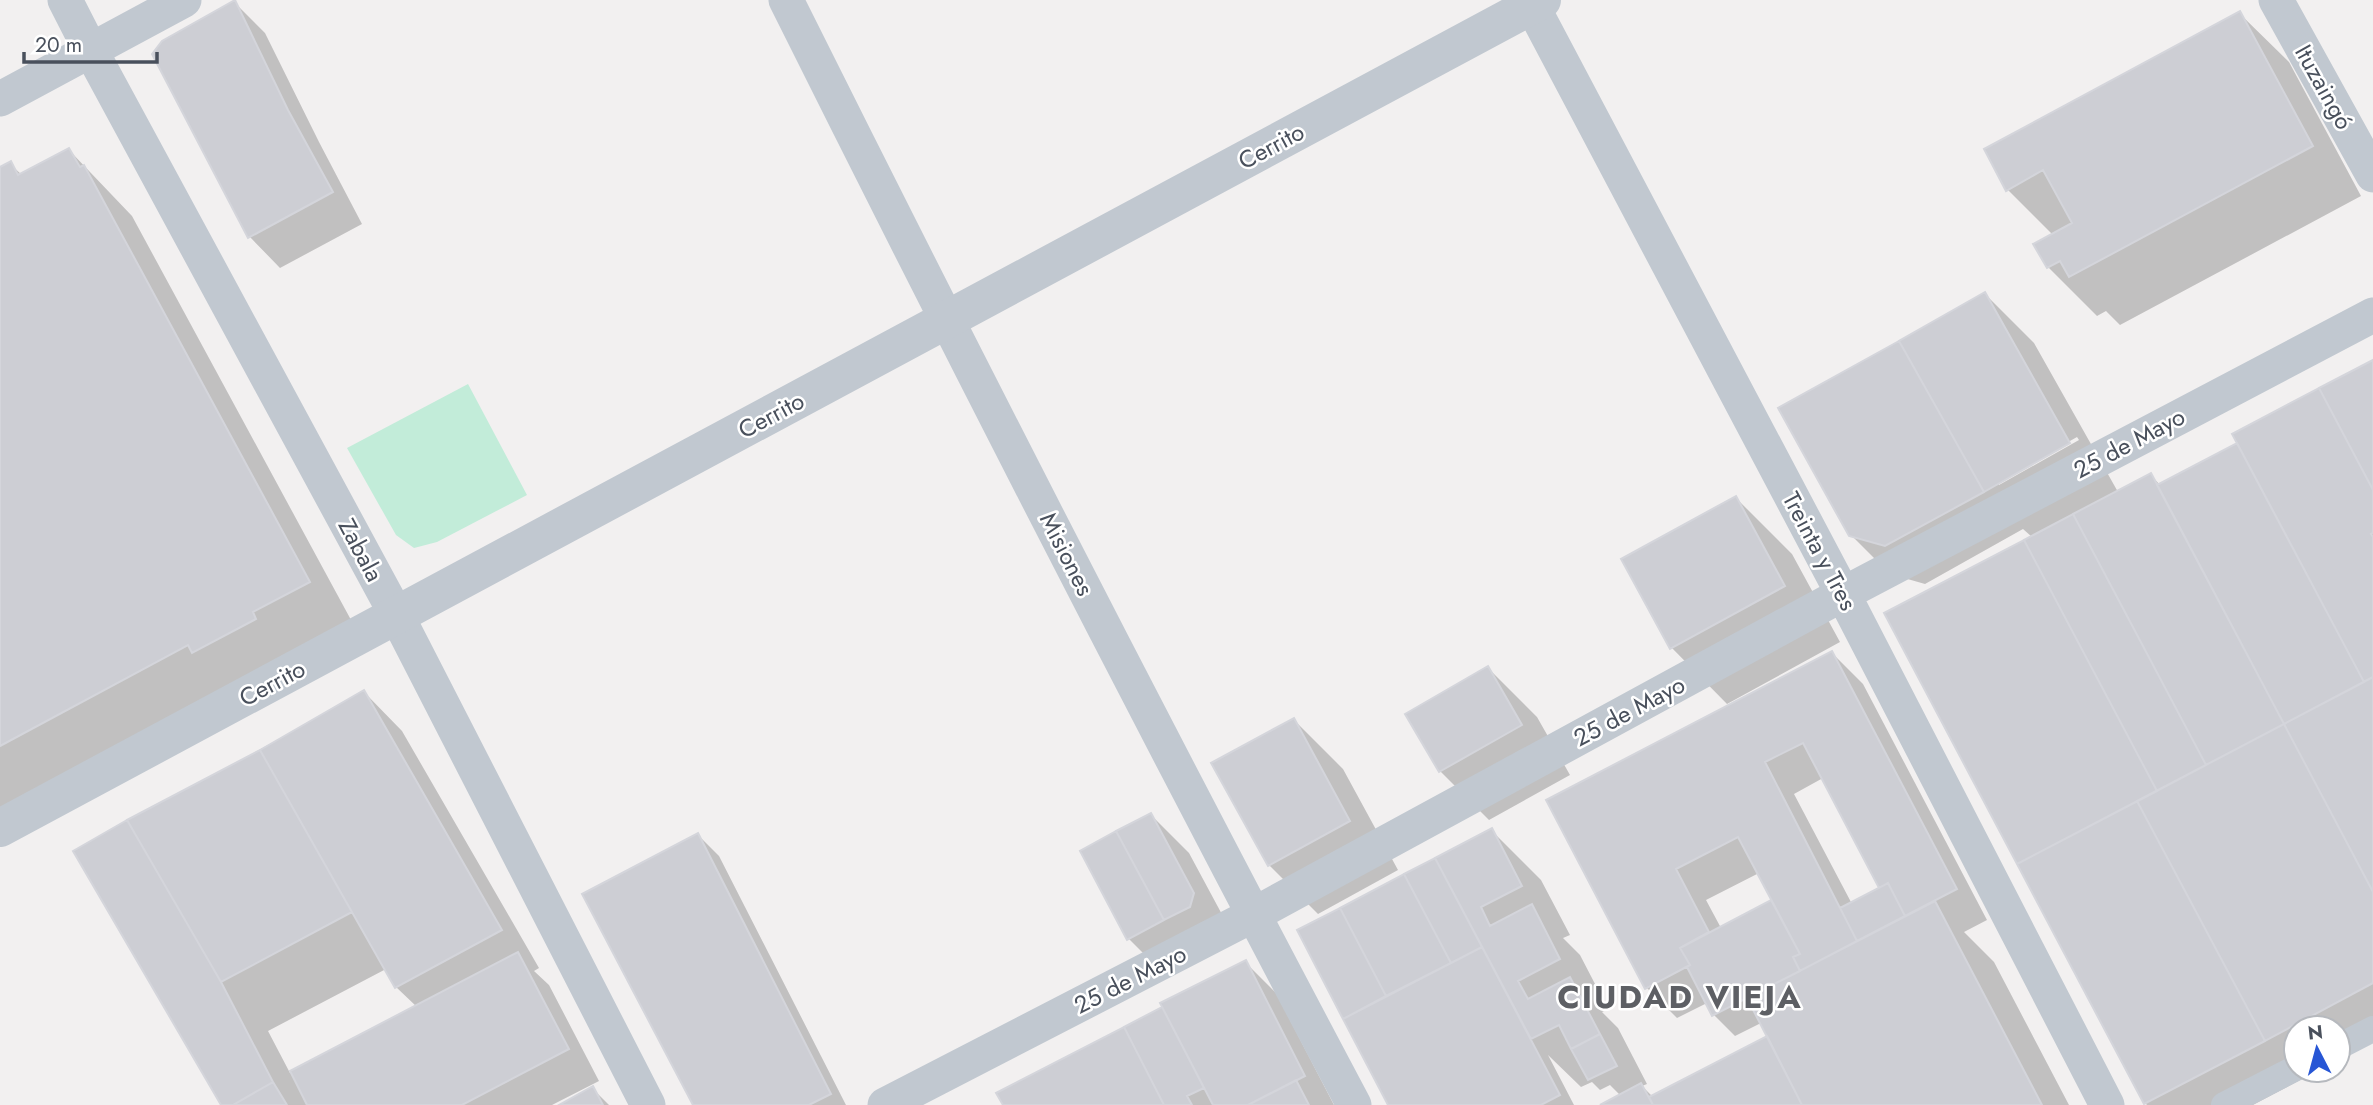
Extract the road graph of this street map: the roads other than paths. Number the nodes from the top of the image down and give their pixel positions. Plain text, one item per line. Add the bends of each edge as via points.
1 (65, 0) edge
2 (184, 0) edge
3 (786, 0) edge
4 (2276, 0) edge
5 (1534, 2) edge
6 (91, 51) junction
7 (0, 99) edge
8 (2373, 175) edge
9 (2373, 315) edge
10 (946, 321) junction
11 (1843, 594) junction
12 (397, 616) junction
13 (0, 828) edge
14 (1253, 915) junction
15 (2373, 1029) edge
16 (2352, 1040) edge
17 (2282, 1075) edge
18 (648, 1105) edge
19 (885, 1105) edge
20 (1354, 1105) edge
21 (2107, 1105) edge
22 (2224, 1105) edge

1 - 6 street, Zabala
2 - 6 street
3 - 10 street, Misiones
4 - 8 street, Ituzaingó
5 - 10 street, Cerrito
5 - 11 street, Treinta y Tres
6 - 7 street
6 - 12 street, Zabala
9 - 11 street, 25 de Mayo
10 - 12 street, Cerrito
10 - 14 street, Misiones
11 - 14 street, 25 de Mayo
11 - 21 street, Treinta y Tres
12 - 13 street, Cerrito
12 - 18 street, Zabala
14 - 19 street, 25 de Mayo
14 - 20 street, Misiones
15 - 16 street
17 - 22 street

